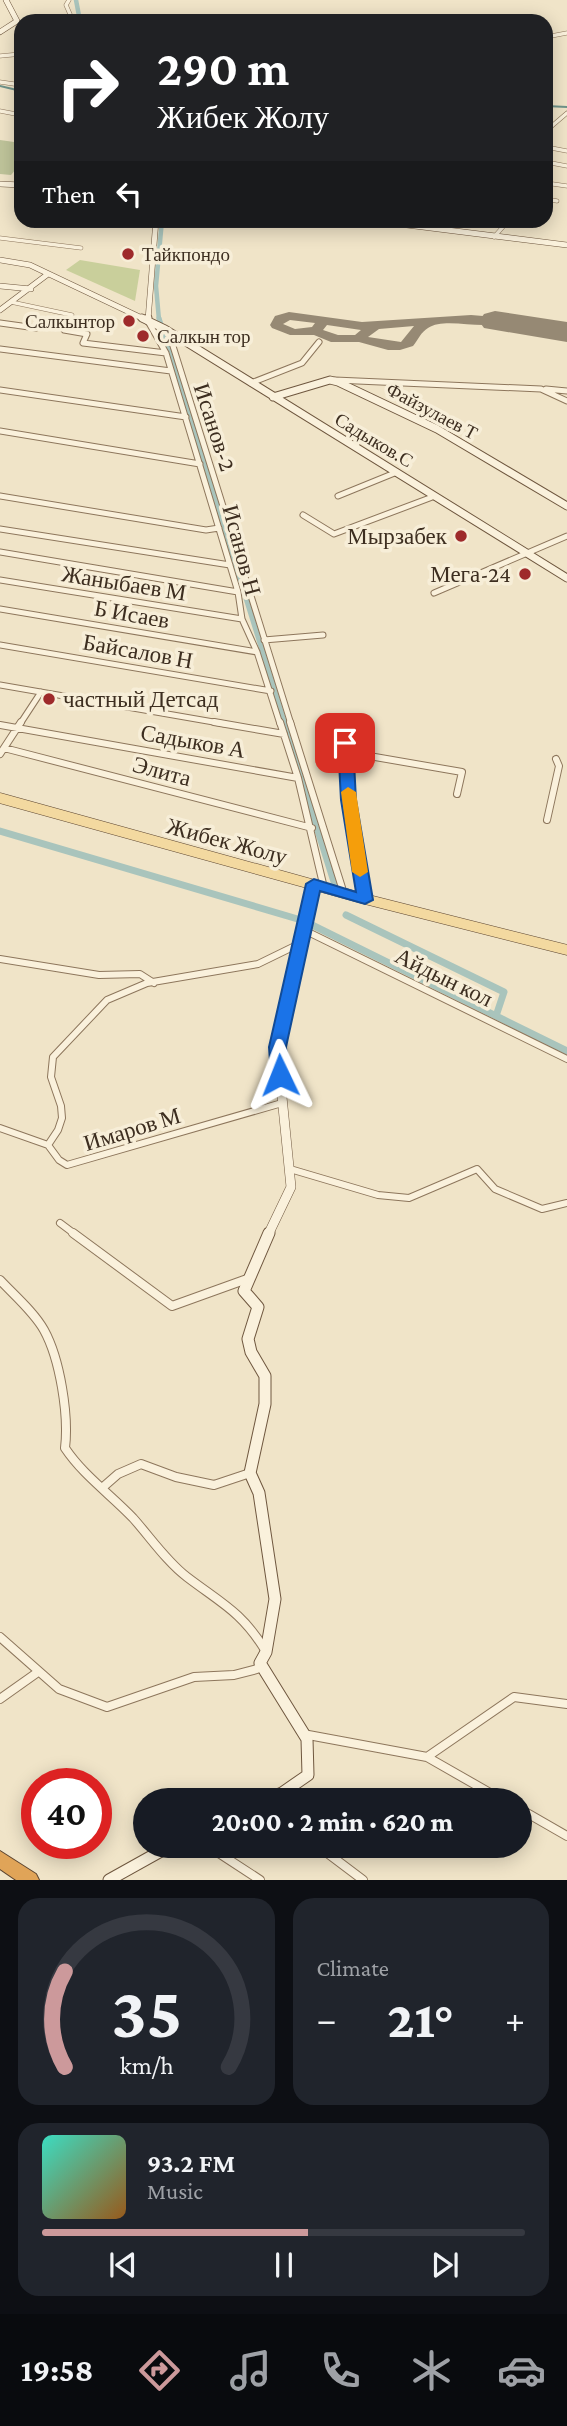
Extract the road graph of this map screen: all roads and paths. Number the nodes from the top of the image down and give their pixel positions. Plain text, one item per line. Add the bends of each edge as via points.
1 (567, 113) edge
2 (553, 125) edge
3 (553, 200) edge
4 (557, 201) dead end
5 (155, 228) edge
6 (427, 228) edge
7 (502, 228) edge
8 (494, 237) junction
9 (0, 238) edge
10 (567, 245) edge
11 (81, 248) dead end
12 (0, 260) edge
13 (48, 274) junction
14 (0, 286) edge
15 (31, 289) junction
16 (11, 302) junction
17 (148, 307) junction
18 (121, 309) junction
19 (0, 310) edge
20 (150, 322) junction
21 (0, 323) edge
22 (36, 328) dead end
23 (167, 329) junction
24 (319, 342) dead end
25 (0, 349) edge
26 (166, 353) junction
27 (171, 371) junction
28 (330, 380) junction
29 (251, 383) junction
30 (541, 389) junction
31 (0, 390) edge
32 (567, 391) edge
33 (273, 397) junction
34 (567, 401) edge
35 (186, 417) junction
36 (0, 431) edge
37 (200, 464) junction
38 (397, 472) junction
39 (0, 496) edge
40 (338, 496) dead end
41 (435, 496) junction
42 (567, 506) edge
43 (303, 515) dead end
44 (219, 528) junction
45 (0, 529) edge
46 (567, 536) edge
47 (0, 552) edge
48 (529, 554) junction
49 (230, 565) junction
50 (567, 578) edge
51 (0, 580) edge
52 (238, 592) junction
53 (434, 593) dead end
54 (0, 609) edge
55 (242, 620) junction
56 (323, 635) dead end
57 (264, 640) junction
58 (0, 645) edge
59 (257, 652) junction
60 (0, 685) edge
61 (271, 691) junction
62 (41, 692) junction
63 (344, 717) dead end
64 (0, 725) edge
65 (17, 728) junction
66 (284, 734) junction
67 (2, 751) edge
68 (346, 752) junction
69 (556, 759) dead end
70 (298, 778) junction
71 (457, 794) dead end
72 (0, 798) edge
73 (547, 820) dead end
74 (312, 828) junction
75 (319, 886) junction
76 (344, 894) junction
77 (365, 900) junction
78 (304, 930) junction
79 (301, 943) junction
80 (567, 950) edge
81 (0, 959) edge
82 (154, 983) junction
83 (567, 1059) edge
84 (282, 1103) junction
85 (0, 1128) edge
86 (48, 1145) junction
87 (290, 1169) junction
88 (567, 1203) edge
89 (60, 1223) dead end
90 (247, 1279) junction
91 (0, 1280) edge
92 (250, 1473) junction
93 (102, 1488) junction
94 (0, 1637) edge
95 (263, 1657) junction
96 (38, 1672) junction
97 (0, 1699) edge
98 (567, 1704) edge
99 (303, 1734) junction
100 (427, 1757) junction
101 (289, 1788) edge
102 (481, 1788) edge
103 (532, 1817) edge
104 (567, 1836) edge
105 (148, 1858) edge
106 (226, 1858) edge
107 (334, 1858) edge
108 (0, 1859) edge
109 (30, 1880) edge
110 (109, 1880) edge
111 (260, 1880) edge
112 (363, 1880) edge

1 - 2 street
3 - 4 street
5 - 17 street, Исанов Н
6 - 8 street
7 - 8 street
8 - 10 street
9 - 11 street
12 - 13 street
13 - 15 street
13 - 18 street
14 - 15 street
15 - 16 street
16 - 19 street
16 - 26 street via 72,315 64,330 87,334 83,343
17 - 18 street
17 - 20 street, Исанов Н
18 - 20 street
20 - 23 street, Садыков.С
20 - 26 street, Исанов Н
21 - 22 street
23 - 29 street, Садыков.С
23 - 57 street, Исанов-2
24 - 29 street via 302,363
25 - 27 street
26 - 27 street, Исанов Н
27 - 35 street, Исанов Н
28 - 30 street
28 - 33 street
28 - 42 street, Файзулаев Т via 437,429
29 - 33 street, Садыков.С
30 - 32 street
30 - 34 street
31 - 35 street
33 - 38 street, Садыков.С
35 - 37 street, Исанов Н
36 - 37 street
37 - 44 street, Исанов Н
38 - 40 street
38 - 41 street, Садыков.С
39 - 44 street via 206,530
41 - 43 street via 334,534
41 - 48 street, Садыков.С
44 - 49 street, Исанов Н
45 - 49 street
46 - 48 street
47 - 52 street
48 - 50 street, Садыков.С
48 - 53 street
49 - 52 street, Исанов Н
51 - 55 street, Жаныбаев М
52 - 55 street, Исанов Н
54 - 59 street, Б Исаев
55 - 59 street, Исанов Н
56 - 57 street
57 - 76 street, Исанов-2
58 - 61 street, Байсалов Н
59 - 61 street, Исанов Н
60 - 62 street
61 - 66 street, Исанов Н
62 - 65 street
62 - 66 street
63 - 68 street
64 - 65 street, Садыков А
65 - 67 street
65 - 70 street, Садыков А
66 - 70 street, Исанов Н
67 - 74 street, Элита
68 - 71 street via 462,772
68 - 77 street
69 - 73 street via 559,766
70 - 74 street, Исанов Н
72 - 75 main road, Жибек Жолу
74 - 75 street, Исанов Н
75 - 76 main road, Жибек Жолу
75 - 78 street
76 - 77 main road, Жибек Жолу
77 - 80 main road, Жибек Жолу
78 - 79 street
78 - 83 street, Айдын кол
79 - 82 street via 260,964
79 - 84 street via 277,1047
81 - 82 street via 99,975 140,974
82 - 86 street via 112,996 97,1007 53,1058 52,1080 60,1098 62,1123
84 - 86 street, Имаров М via 77,1164 59,1160
84 - 87 street
85 - 86 street, Имаров М
87 - 88 street via 378,1195 409,1198 477,1169 495,1189 542,1209
87 - 90 street via 292,1187
89 - 90 street via 172,1306
90 - 92 street via 244,1291 258,1307 248,1339 265,1376 265,1404
91 - 93 street via 43,1328 66,1408 65,1448
92 - 93 street via 214,1485 141,1465 118,1474
92 - 95 street via 259,1493 275,1599
93 - 95 street via 185,1576 227,1604 252,1628
94 - 96 street
95 - 96 street via 257,1670 194,1677 107,1707 59,1689
95 - 99 street
96 - 97 street
98 - 100 street via 514,1697
99 - 100 street
99 - 101 street via 308,1775
100 - 102 street
103 - 104 street
105 - 110 street
106 - 111 street
107 - 112 street
108 - 109 highway

